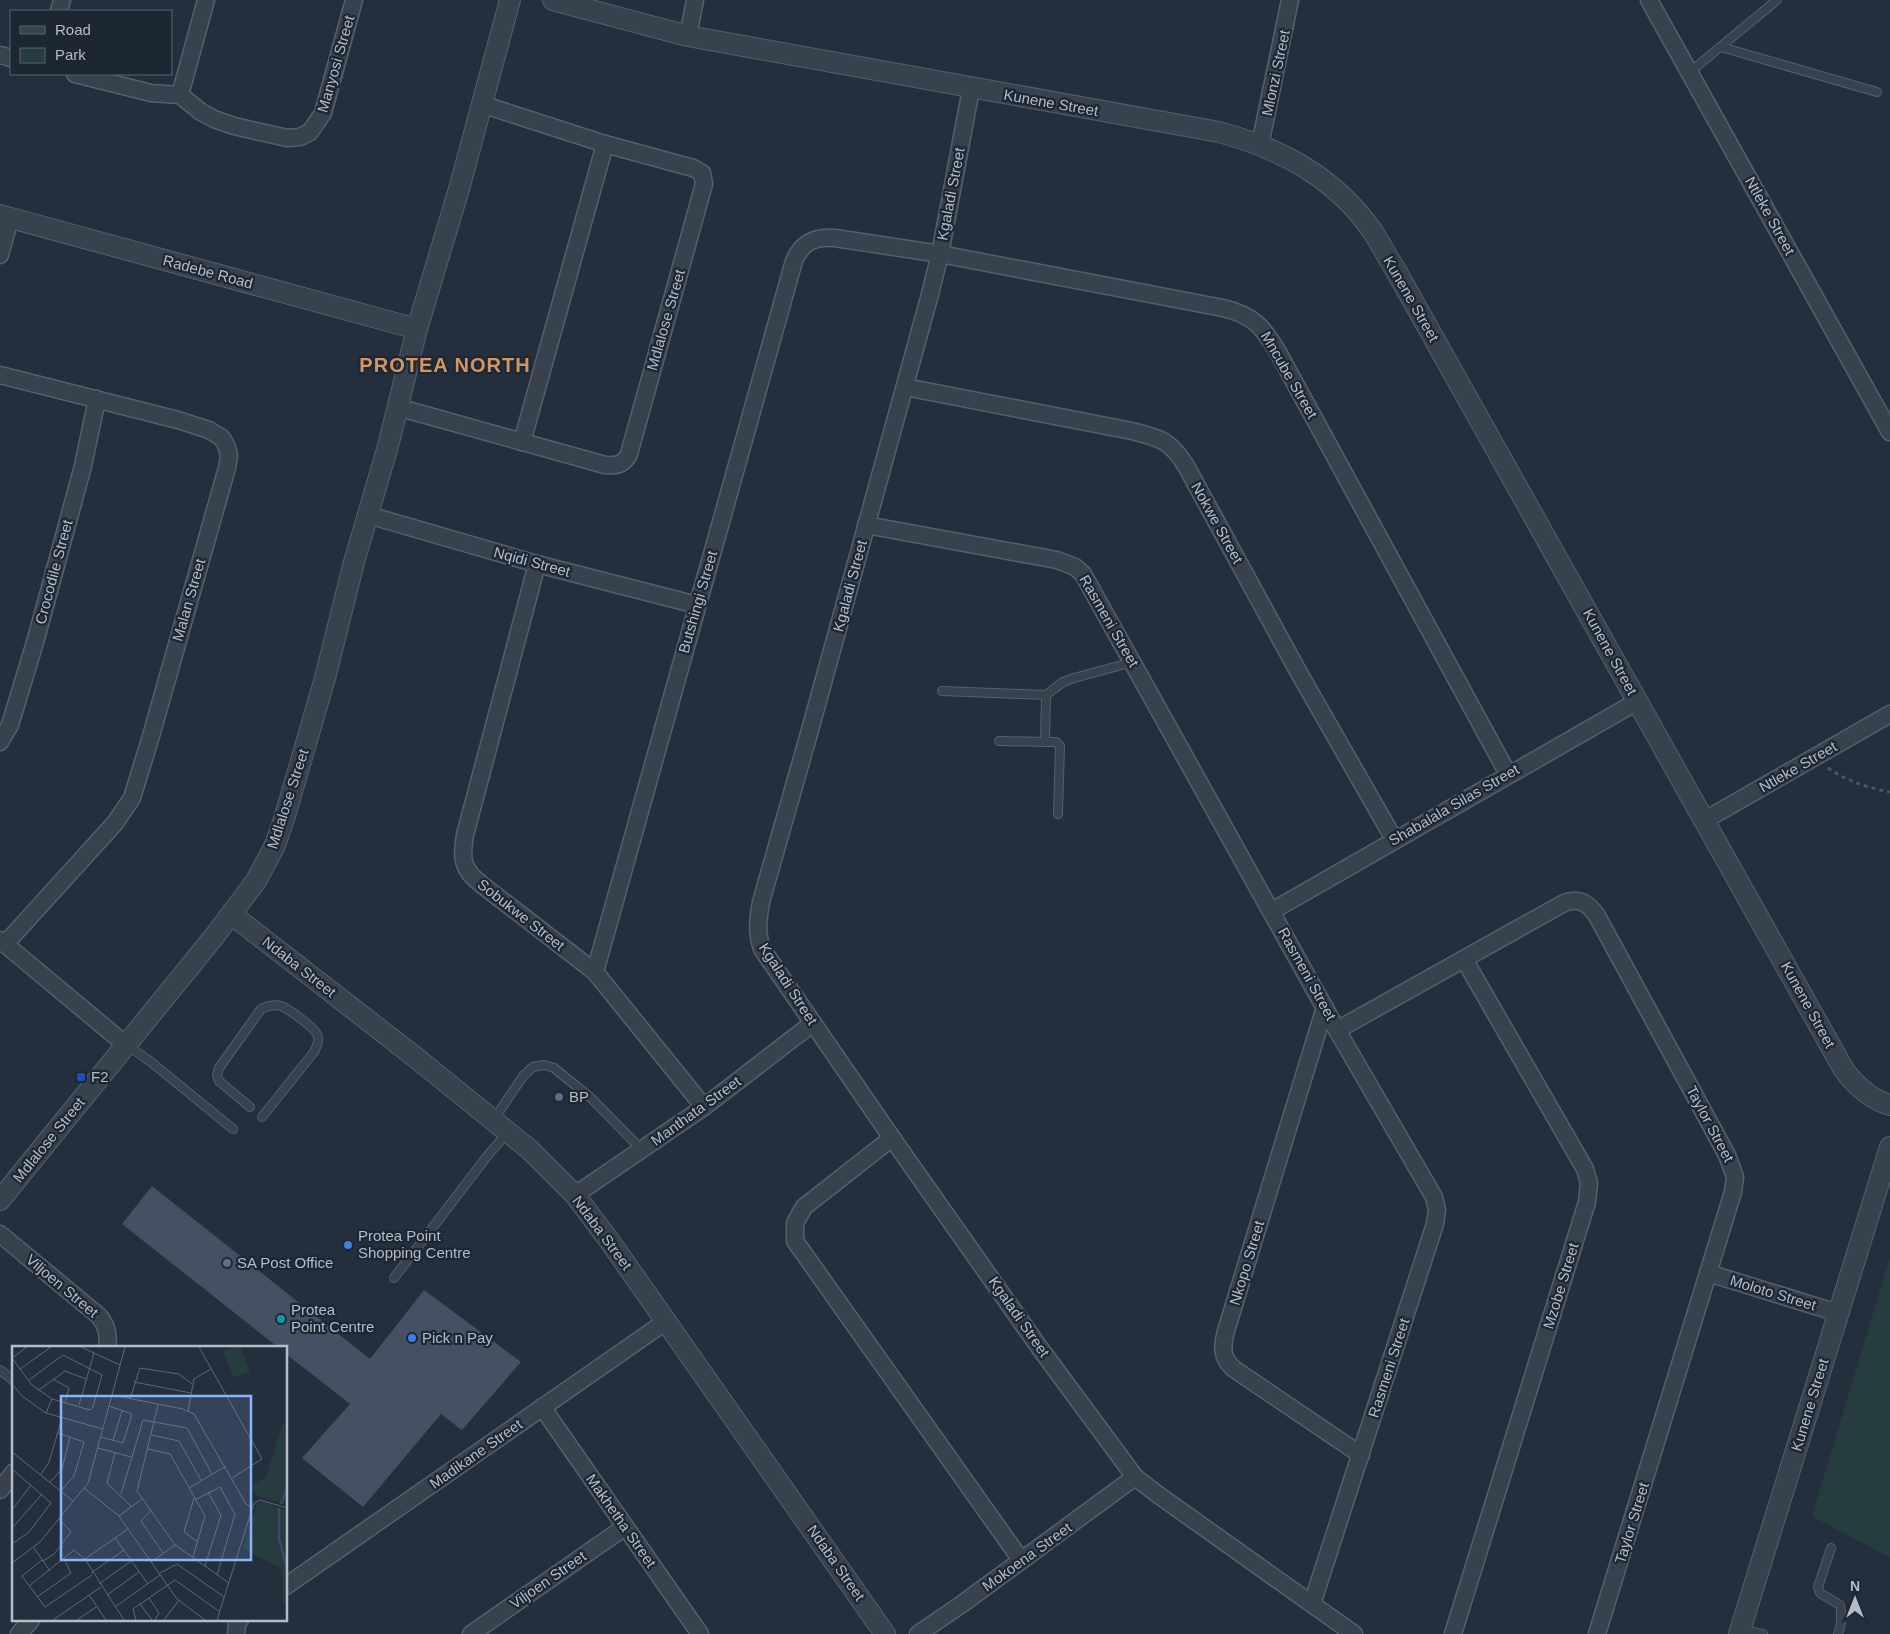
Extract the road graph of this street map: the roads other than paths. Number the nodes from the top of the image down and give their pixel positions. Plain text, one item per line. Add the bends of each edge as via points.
1 (206, 0) edge
2 (354, 0) edge
3 (510, 0) edge
4 (553, 0) edge
5 (695, 0) edge
6 (1290, 0) edge
7 (1649, 0) edge
8 (1777, 0) edge
9 (688, 36) junction
10 (1720, 47) junction
11 (1690, 72) junction
12 (79, 75) edge
13 (971, 89) junction
14 (1877, 92) dead end
15 (180, 95) junction
16 (481, 104) junction
17 (605, 144) junction
18 (1260, 145) junction
19 (5, 217) edge
20 (813, 239) joint
21 (940, 254) junction
22 (0, 255) edge
23 (416, 329) junction
24 (0, 375) edge
25 (905, 387) junction
26 (98, 399) junction
27 (397, 407) junction
28 (1890, 432) edge
29 (522, 442) junction
30 (368, 515) junction
31 (866, 525) junction
32 (537, 564) junction
33 (697, 605) junction
34 (1132, 662) junction
35 (942, 691) dead end
36 (1046, 694) junction
37 (1638, 701) junction
38 (1890, 714) edge
39 (999, 741) dead end
40 (0, 742) edge
41 (1045, 742) junction
42 (1508, 774) junction
43 (1058, 814) dead end
44 (1705, 820) junction
45 (1394, 839) junction
46 (1272, 911) junction
47 (232, 914) junction
48 (3, 942) edge
49 (1464, 959) junction
50 (594, 972) junction
51 (1325, 1007) junction
52 (813, 1023) junction
53 (1337, 1030) junction
54 (126, 1044) junction
55 (1890, 1105) edge
56 (250, 1107) dead end
57 (704, 1107) junction
58 (262, 1117) dead end
59 (500, 1126) junction
60 (232, 1129) dead end
61 (892, 1138) junction
62 (1890, 1147) edge
63 (642, 1150) junction
64 (575, 1195) junction
65 (0, 1200) edge
66 (0, 1234) edge
67 (1708, 1272) junction
68 (394, 1278) dead end
69 (1838, 1312) junction
70 (665, 1322) junction
71 (107, 1346) edge
72 (0, 1370) edge
73 (12, 1379) edge
74 (542, 1407) junction
75 (1361, 1455) junction
76 (12, 1475) edge
77 (1135, 1477) junction
78 (0, 1490) edge
79 (625, 1527) junction
80 (1831, 1548) dead end
81 (1021, 1560) junction
82 (288, 1585) edge
83 (1312, 1604) junction
84 (1739, 1631) edge
85 (471, 1634) edge
86 (700, 1634) edge
87 (885, 1634) edge
88 (918, 1634) edge
89 (1354, 1634) edge
90 (1453, 1634) edge
91 (1598, 1634) edge
92 (1763, 1634) edge
93 (1838, 1634) edge

1 - 15 street
2 - 15 street, Manyosi Street via 323,113 310,132 287,138 234,126 207,116
3 - 16 street, Mdlalose Street
4 - 9 street, Kunene Street
5 - 9 street
6 - 18 street, Mlonzi Street
7 - 11 street, Ntleke Street
8 - 10 lane
9 - 13 street, Kunene Street
10 - 11 lane
10 - 14 lane
11 - 28 street, Ntleke Street
12 - 15 street via 152,93
13 - 18 street, Kunene Street via 1219,132
13 - 21 street, Kgaladi Street
16 - 17 street, Mdlalose Street
16 - 23 street, Mdlalose Street
17 - 29 street
17 - 29 street, Mdlalose Street via 692,168 702,173 704,184 627,457 622,463 609,465
18 - 37 street, Kunene Street via 1289,157 1321,179 1352,206 1373,232
19 - 22 street
19 - 23 street, Radebe Road
20 - 21 street, Mncube Street via 835,238
20 - 33 street, Butshingi Street via 801,248 794,261
21 - 25 street, Kgaladi Street
21 - 42 street, Mncube Street via 1223,308 1255,321 1279,354
23 - 27 street, Mdlalose Street
24 - 26 street, Malan Street
25 - 31 street, Kgaladi Street
25 - 45 street, Nokwe Street via 1132,432 1158,438 1172,446
26 - 40 street, Crocodile Street via 36,639 15,712
26 - 48 street, Malan Street via 209,430 224,440 229,461 132,798 109,830
27 - 29 street, Mdlalose Street
27 - 30 street, Mdlalose Street
30 - 32 street, Nqidi Street
30 - 47 street, Mdlalose Street via 281,828 263,869
31 - 34 street, Rasmeni Street via 1070,564 1086,579
31 - 52 street, Kgaladi Street via 761,902 757,928 762,949
32 - 33 street, Nqidi Street
32 - 50 street, Sobukwe Street via 465,835 463,857 466,869 474,879
33 - 50 street, Butshingi Street
34 - 36 lane via 1074,678
34 - 46 street, Rasmeni Street
35 - 36 lane
36 - 41 lane
37 - 42 street, Shabalala Silas Street
37 - 44 street, Kunene Street
38 - 44 street, Ntleke Street
39 - 41 lane
41 - 43 lane via 1056,742 1060,746
42 - 45 street, Shabalala Silas Street
44 - 55 street, Kunene Street via 1844,1070 1863,1091
45 - 46 street, Shabalala Silas Street
46 - 51 street, Rasmeni Street
47 - 54 street, Mdlalose Street
47 - 59 street, Ndaba Street
48 - 54 street
49 - 53 street, Taylor Street
49 - 67 street, Taylor Street via 1566,902 1583,901 1592,909 1734,1170 1735,1187
49 - 90 street, Mzobe Street via 1585,1169 1589,1183 1587,1202
50 - 57 street, Sobukwe Street
51 - 53 street, Rasmeni Street
51 - 75 street, Nkopo Street via 1226,1331 1223,1351 1227,1363 1234,1369
52 - 57 street, Manthata Street
52 - 61 street, Kgaladi Street
53 - 75 street, Rasmeni Street via 1437,1205 1435,1224
54 - 60 lane
54 - 65 street, Mdlalose Street
56 - 58 lane via 219,1082 219,1068 262,1009 282,1006 316,1031 318,1045
57 - 63 street, Manthata Street
59 - 63 lane via 524,1075 533,1067 544,1066 554,1068 591,1098
59 - 64 street, Ndaba Street
59 - 68 lane via 488,1155
61 - 77 street, Kgaladi Street
61 - 81 street via 804,1206 795,1224 795,1241
62 - 69 street, Kunene Street
63 - 64 street, Manthata Street
64 - 70 street, Ndaba Street
66 - 71 street, Viljoen Street via 99,1316 108,1333
67 - 69 street, Moloto Street
67 - 91 street, Taylor Street
69 - 84 street, Kunene Street
70 - 74 street, Madikane Street
70 - 87 street, Ndaba Street
72 - 73 lane
74 - 79 street, Makhetha Street
74 - 82 street, Madikane Street
75 - 83 street, Rasmeni Street
76 - 78 street
77 - 81 street, Mokoena Street
77 - 83 street, Kgaladi Street
79 - 85 street, Viljoen Street
79 - 86 street, Makhetha Street
80 - 93 lane via 1818,1587 1820,1593 1840,1605 1842,1613
81 - 88 street, Mokoena Street
83 - 89 street, Kgaladi Street
84 - 92 lane

